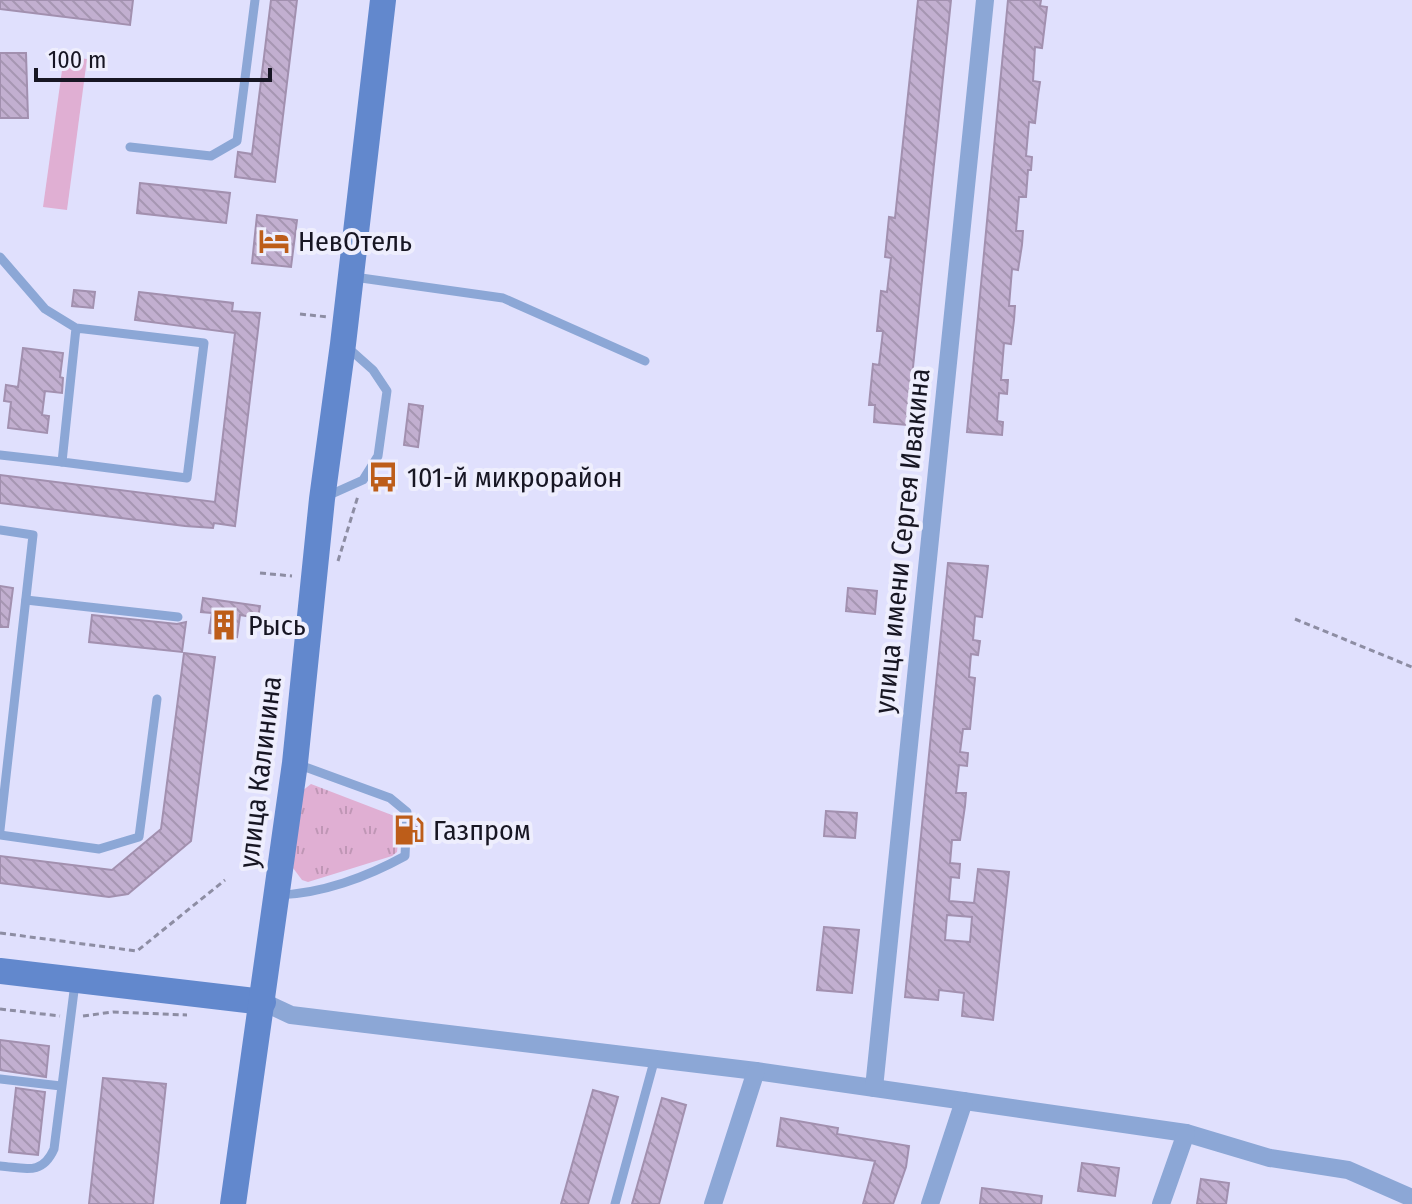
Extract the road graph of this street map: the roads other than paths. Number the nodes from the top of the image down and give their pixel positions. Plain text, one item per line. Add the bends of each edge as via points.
1 (255, 0) edge
2 (383, 0) edge
3 (985, 0) edge
4 (130, 147) dead end
5 (0, 257) edge
6 (351, 277) junction
7 (76, 328) junction
8 (343, 344) junction
9 (645, 361) dead end
10 (0, 455) edge
11 (62, 462) junction
12 (322, 499) junction
13 (0, 530) edge
14 (26, 600) junction
15 (178, 617) dead end
16 (157, 699) dead end
17 (295, 763) junction
18 (0, 832) edge
19 (278, 895) junction
20 (0, 971) edge
21 (76, 980) junction
22 (263, 1002) junction
23 (655, 1058) junction
24 (756, 1071) junction
25 (0, 1079) edge
26 (61, 1086) junction
27 (874, 1088) junction
28 (964, 1101) junction
29 (1186, 1133) junction
30 (0, 1166) edge
31 (1379, 1195) edge
32 (1412, 1198) edge
33 (233, 1204) edge
34 (615, 1204) edge
35 (713, 1204) edge
36 (930, 1204) edge
37 (1161, 1204) edge

1 - 4 lane via 237,141 211,156
2 - 6 main road, улица Калинина
3 - 27 street, улица имени Сергея Ивакина
5 - 7 lane via 45,309
6 - 8 main road, улица Калинина
6 - 9 lane via 503,298
7 - 11 lane
7 - 11 lane via 204,343 187,478
8 - 12 main road, улица Калинина
8 - 12 lane via 373,370 387,391 378,456 363,480
10 - 11 lane
12 - 17 main road, улица Калинина
13 - 14 lane via 33,535
14 - 15 lane
14 - 18 lane
16 - 18 lane via 139,837 99,849
17 - 19 main road, улица Калинина
17 - 19 lane via 390,798 407,812 405,856 306,894
19 - 22 main road, улица Калинина
20 - 21 main road
21 - 22 main road
21 - 26 lane
22 - 23 street via 291,1015
22 - 33 main road, улица Калинина
23 - 24 street
23 - 34 lane
24 - 27 street
24 - 35 street
25 - 26 lane
26 - 30 lane via 48,1162 35,1169
27 - 28 street
28 - 29 street
28 - 36 street
29 - 31 street via 1270,1158 1348,1170
29 - 37 street
31 - 32 street

